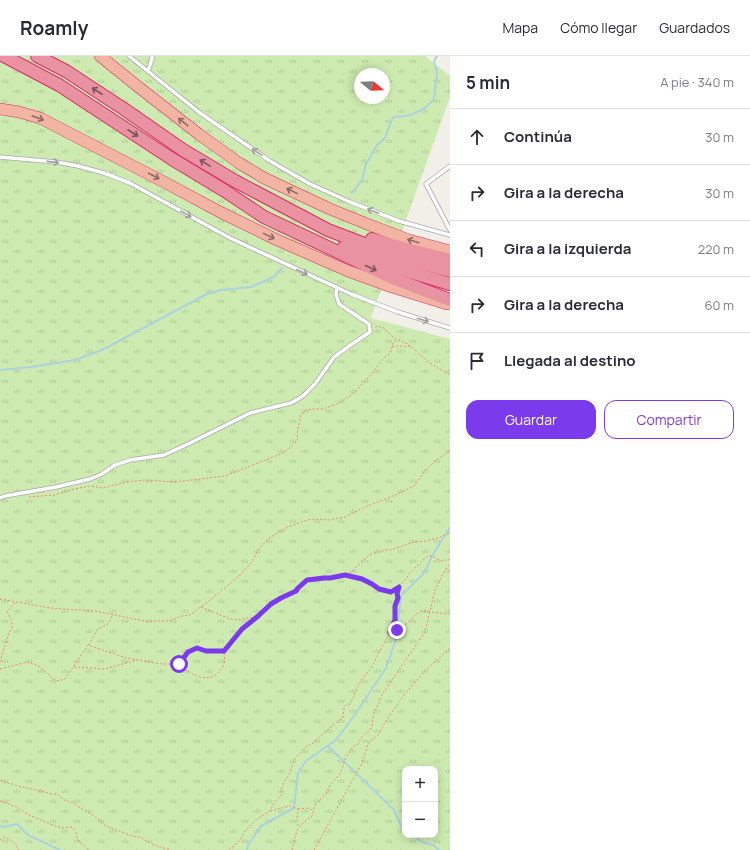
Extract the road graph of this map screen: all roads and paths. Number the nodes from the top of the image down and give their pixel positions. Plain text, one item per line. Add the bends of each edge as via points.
1 (4, 56) edge
2 (37, 56) edge
3 (100, 56) edge
4 (128, 56) edge
5 (152, 56) edge
6 (148, 71) junction
7 (0, 109) edge
8 (0, 157) edge
9 (450, 166) edge
10 (225, 191) junction
11 (288, 209) junction
12 (450, 230) edge
13 (450, 236) edge
14 (450, 251) edge
15 (450, 260) edge
16 (450, 271) edge
17 (450, 284) edge
18 (337, 287) junction
19 (450, 300) edge
20 (450, 305) edge
21 (450, 328) edge
22 (370, 332) junction
23 (397, 340) junction
24 (410, 346) junction
25 (391, 348) junction
26 (450, 375) edge
27 (450, 451) edge
28 (24, 493) junction
29 (0, 498) edge
30 (450, 533) edge
31 (450, 559) edge
32 (450, 564) edge
33 (345, 575) junction
34 (399, 587) junction
35 (0, 599) edge
36 (15, 602) junction
37 (200, 607) junction
38 (430, 612) junction
39 (113, 614) junction
40 (450, 614) edge
41 (257, 617) junction
42 (390, 632) junction
43 (88, 645) junction
44 (450, 648) edge
45 (224, 651) junction
46 (138, 660) junction
47 (0, 662) edge
48 (179, 664) junction
49 (74, 667) junction
50 (0, 669) edge
51 (0, 780) edge
52 (0, 801) edge
53 (298, 809) junction
54 (313, 810) junction
55 (270, 811) junction
56 (298, 828) junction
57 (0, 840) edge
58 (19, 850) edge
59 (88, 850) edge
60 (170, 850) edge
61 (230, 850) edge
62 (292, 850) edge
63 (314, 850) edge

1 -> 10 highway via 60,85
11 -> 2 highway via 235,181 66,71
14 -> 3 highway via 409,240 367,224 264,178 200,135
4 - 6 lane
5 - 6 lane
13 -> 6 lane via 399,221 310,184 270,161 200,113
7 -> 20 highway via 40,118 220,212 348,271
8 -> 18 lane via 78,166 130,183 230,238
9 - 12 lane via 426,184
10 - 17 highway via 335,244 400,269
10 -> 19 highway via 264,217 395,279
11 - 15 highway via 375,240
11 - 16 highway via 328,230 404,259
18 -> 21 lane via 398,312
18 - 22 lane via 339,304 369,324
22 - 23 path via 377,326 384,328
22 - 28 lane via 334,357 315,384 291,403 250,413 164,455 130,460 90,479
23 - 24 path
23 - 25 path
24 - 25 path
24 - 26 path via 431,364
25 - 28 path via 353,394 323,409 306,410 301,415 298,439 292,446 250,467 225,476 175,482 145,480 30,497
27 - 37 path via 436,461 414,486 345,517 304,521 269,538 239,576
28 - 29 lane
30 - 33 path via 372,554
31 - 34 path via 441,561 428,556
32 - 38 path via 435,590
33 - 34 path via 362,579 379,589 391,592
33 - 41 path via 307,580 296,591 271,604
34 - 42 path via 395,620
35 - 36 path
36 - 39 path
36 - 47 path via 7,612 12,621 12,628
37 - 39 path via 190,614 169,621 144,621
37 - 41 path via 230,619
38 - 40 path
38 - 42 path via 421,611 408,623
38 - 54 path via 425,632 381,696 370,730 352,748 340,774
39 - 43 path via 108,624 97,630
41 - 45 path via 242,629
42 - 55 path via 372,667 356,688 350,704 344,708 343,717 295,758 288,777 284,780 282,794
43 - 46 path
43 - 49 path
44 - 63 path via 405,694 378,735 369,742 361,765
45 - 48 path via 197,648 188,652
45 - 48 path via 224,663 219,673 213,677 197,676
46 - 48 path
46 - 49 path via 104,668
49 - 50 path via 65,679 56,681 39,666 27,662
51 - 60 path via 57,794 93,815 106,826
52 - 59 path via 16,806 55,826 71,827 76,832 78,840
53 - 54 path
53 - 55 path via 290,806
53 - 56 path
54 - 56 path via 312,816
55 - 61 path via 256,820
56 - 62 path
57 - 58 path via 7,838

